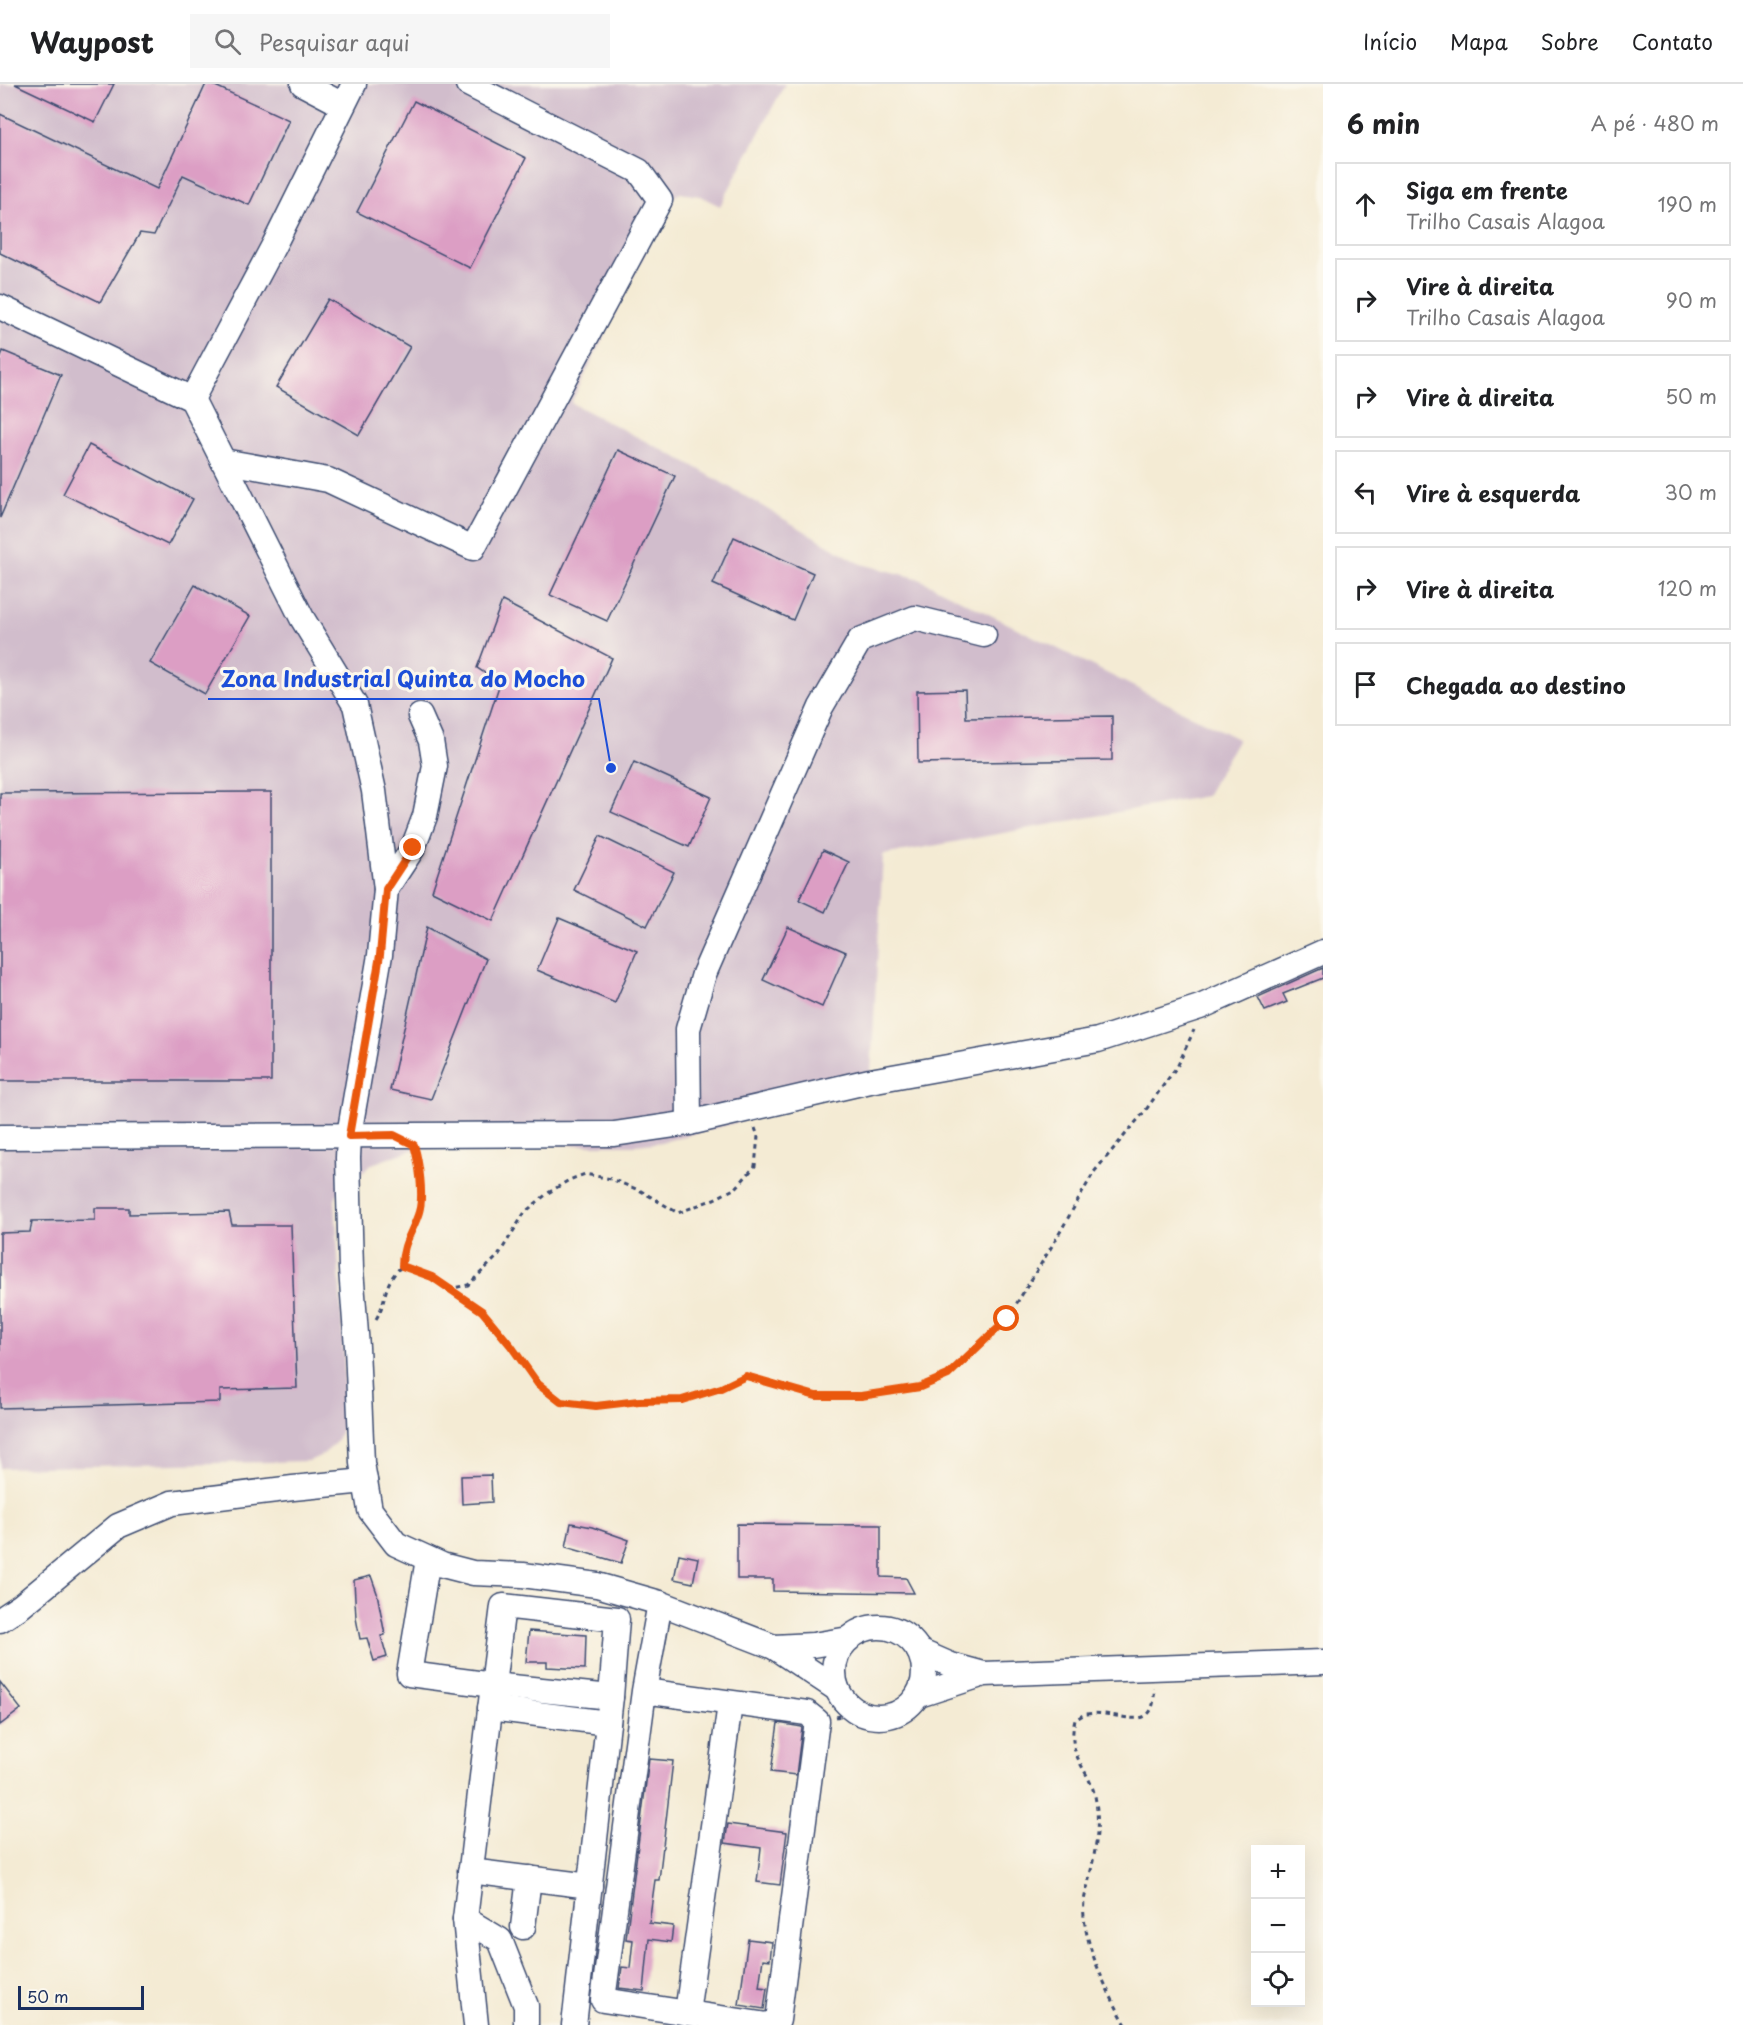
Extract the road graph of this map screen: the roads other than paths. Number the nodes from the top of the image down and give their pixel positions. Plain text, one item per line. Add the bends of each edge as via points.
1 (303, 84) edge
2 (468, 84) edge
3 (348, 94) edge
4 (0, 307) edge
5 (192, 399) junction
6 (223, 461) junction
7 (984, 635) dead end
8 (420, 717) dead end
9 (386, 889) junction
10 (1323, 952) edge
11 (689, 1123) junction
12 (349, 1136) junction
13 (0, 1137) edge
14 (365, 1482) junction
15 (428, 1559) junction
16 (660, 1603) junction
17 (0, 1620) edge
18 (849, 1639) junction
19 (774, 1647) junction
20 (919, 1651) junction
21 (1323, 1662) edge
22 (984, 1674) junction
23 (837, 1689) junction
24 (644, 1691) junction
25 (919, 1695) junction
26 (492, 1697) junction
27 (611, 1697) junction
28 (730, 1704) junction
29 (608, 1723) junction
30 (470, 1871) junction
31 (529, 1878) junction
32 (590, 1886) junction
33 (465, 1919) junction
34 (523, 1927) dead end
35 (687, 2013) junction
36 (476, 2025) edge
37 (526, 2025) edge
38 (574, 2025) edge

1 - 3 street
2 - 6 street via 639,171 660,200 473,548 328,480
3 - 5 street
4 - 5 street
5 - 6 street
6 - 9 street via 302,618 355,705 374,790
7 - 11 street via 915,618 860,640 821,707 704,974 688,1029
8 - 9 street via 431,741 435,766 425,816 413,848
9 - 12 street via 380,955
10 - 11 street via 1206,1004 1098,1040 870,1081
11 - 12 street via 614,1134
12 - 13 street
12 - 14 street via 351,1258
14 - 15 street via 370,1510 396,1544
14 - 17 street via 172,1503 118,1526
15 - 16 street via 473,1573 597,1585
15 - 26 street via 409,1674
16 - 19 street
16 - 24 street
18 - 19 street
18 - 20 street via 879,1627 909,1638
18 - 23 street via 834,1667
19 - 23 street
20 - 22 street
20 - 25 street via 924,1681
21 - 22 street
22 - 25 street
23 - 25 street via 857,1712 874,1717 892,1716
24 - 28 street
24 - 35 street via 603,2000
26 - 27 street
26 - 27 street via 504,1606 617,1619
26 - 29 street
26 - 30 street
27 - 29 street
28 - 35 street
28 - 35 street via 807,1713 817,1721 778,2020 767,2025
29 - 32 street
30 - 31 street
30 - 33 street
31 - 32 street
31 - 34 street
32 - 38 street
33 - 36 street
33 - 37 street via 500,1940 526,2006

